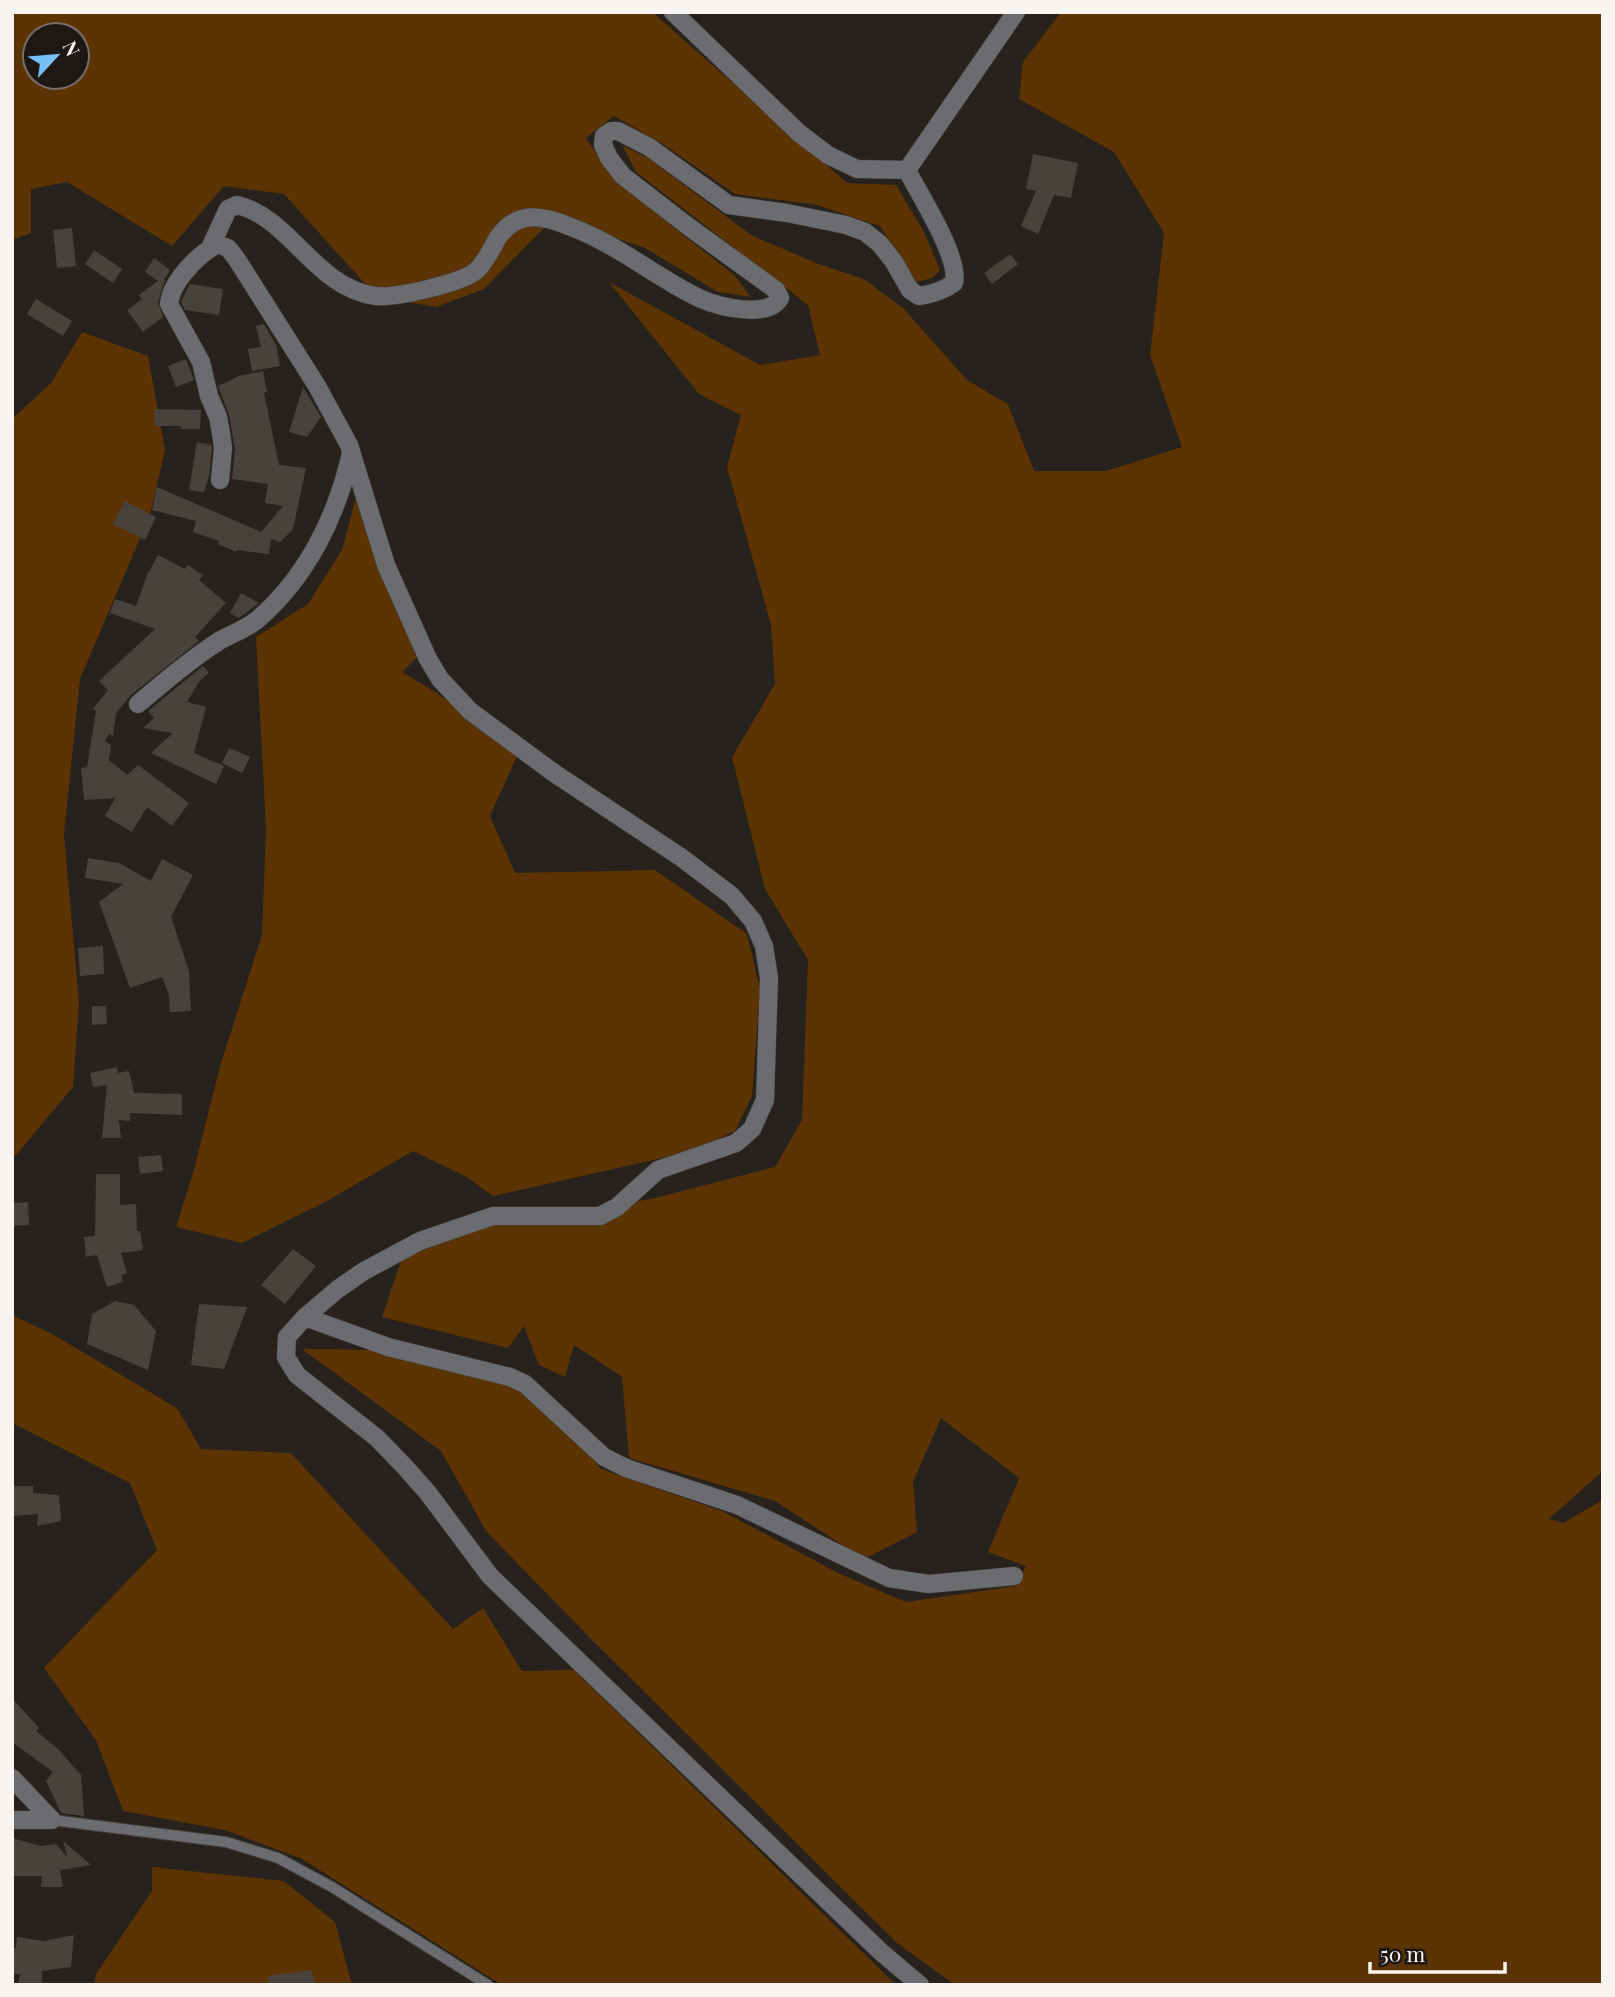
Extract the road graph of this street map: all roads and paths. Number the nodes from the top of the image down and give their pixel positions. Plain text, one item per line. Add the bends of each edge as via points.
1 (673, 12) edge
2 (1016, 12) edge
3 (908, 170) junction
4 (210, 248) junction
5 (351, 453) junction
6 (220, 480) dead end
7 (138, 704) dead end
8 (305, 1317) junction
9 (1014, 1576) dead end
10 (12, 1778) edge
11 (52, 1820) junction
12 (12, 1821) edge
13 (488, 1985) edge
14 (920, 1985) edge

1 - 3 street via 828,155 857,169
2 - 3 street
3 - 4 street via 956,274 954,283 944,290 919,296 910,290 880,244 865,232 787,212 729,205 649,147 618,131 604,136 603,145 623,176 776,290 780,298 776,305 761,310 702,299 582,232 534,216 508,225 475,272 438,286 379,296 360,293 326,273 248,208 237,205 228,209
4 - 5 street via 218,244 236,258 317,386
4 - 6 street via 176,282 169,304 201,362 218,417 223,448
5 - 7 street via 323,537 285,590 256,621 188,662
5 - 8 street via 386,565 428,659 454,695 554,773 711,880 753,921 764,946 769,978 765,1100 752,1129 736,1143 658,1170 610,1212 588,1217 494,1216 470,1223 420,1241 364,1271
8 - 9 street via 388,1347 510,1377 540,1395 604,1457 737,1505 889,1578 929,1584
8 - 14 street via 286,1340 286,1357 297,1375 377,1438 428,1493 490,1576
10 - 11 street
11 - 12 street
11 - 13 lane via 226,1842 278,1858

